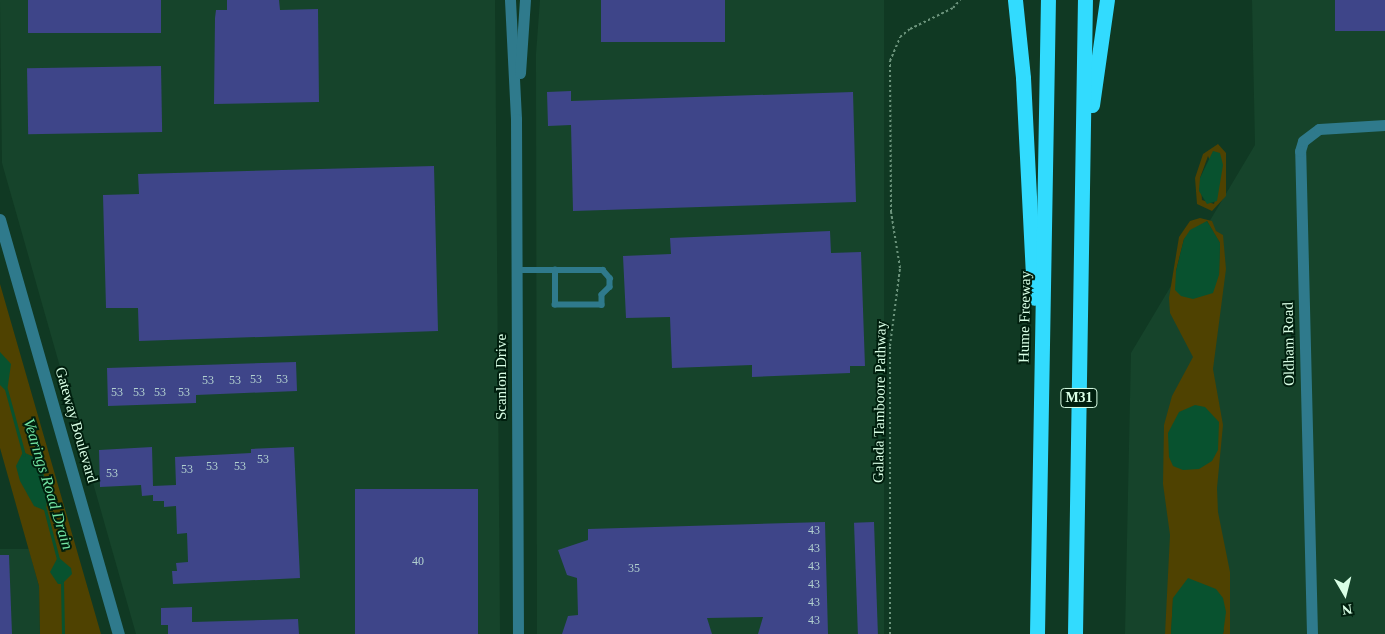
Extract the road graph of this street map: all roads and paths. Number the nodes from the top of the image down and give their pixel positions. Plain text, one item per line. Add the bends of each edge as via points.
1 (510, 0) edge
2 (525, 0) edge
3 (960, 0) edge
4 (1015, 0) edge
5 (1048, 0) edge
6 (1085, 0) edge
7 (1107, 0) edge
8 (516, 119) junction
9 (1385, 125) edge
10 (1084, 161) junction
11 (0, 222) edge
12 (516, 270) junction
13 (555, 270) junction
14 (1040, 415) junction
15 (119, 634) edge
16 (518, 634) edge
17 (890, 634) edge
18 (1037, 634) edge
19 (1075, 634) edge
20 (1312, 634) edge

1 - 8 street, Scanlon Drive
2 - 8 street, Scanlon Drive
3 - 17 path, Galada Tamboore Pathway via 953,8 910,29 895,44 890,61 891,212 900,268 890,346
4 - 14 highway via 1023,78
5 - 14 highway, Hume Freeway / M31
6 - 10 highway, M31
7 - 10 highway
8 - 12 street, Scanlon Drive
9 - 20 street, Oldham Road via 1319,129 1303,141 1300,151
10 - 19 highway, M31
11 - 15 street, Gateway Boulevard
12 - 13 lane
12 - 16 street, Scanlon Drive
13 - 13 lane via 603,270 610,278 610,287 602,295 602,305 555,306
14 - 18 highway, Hume Freeway / M31

